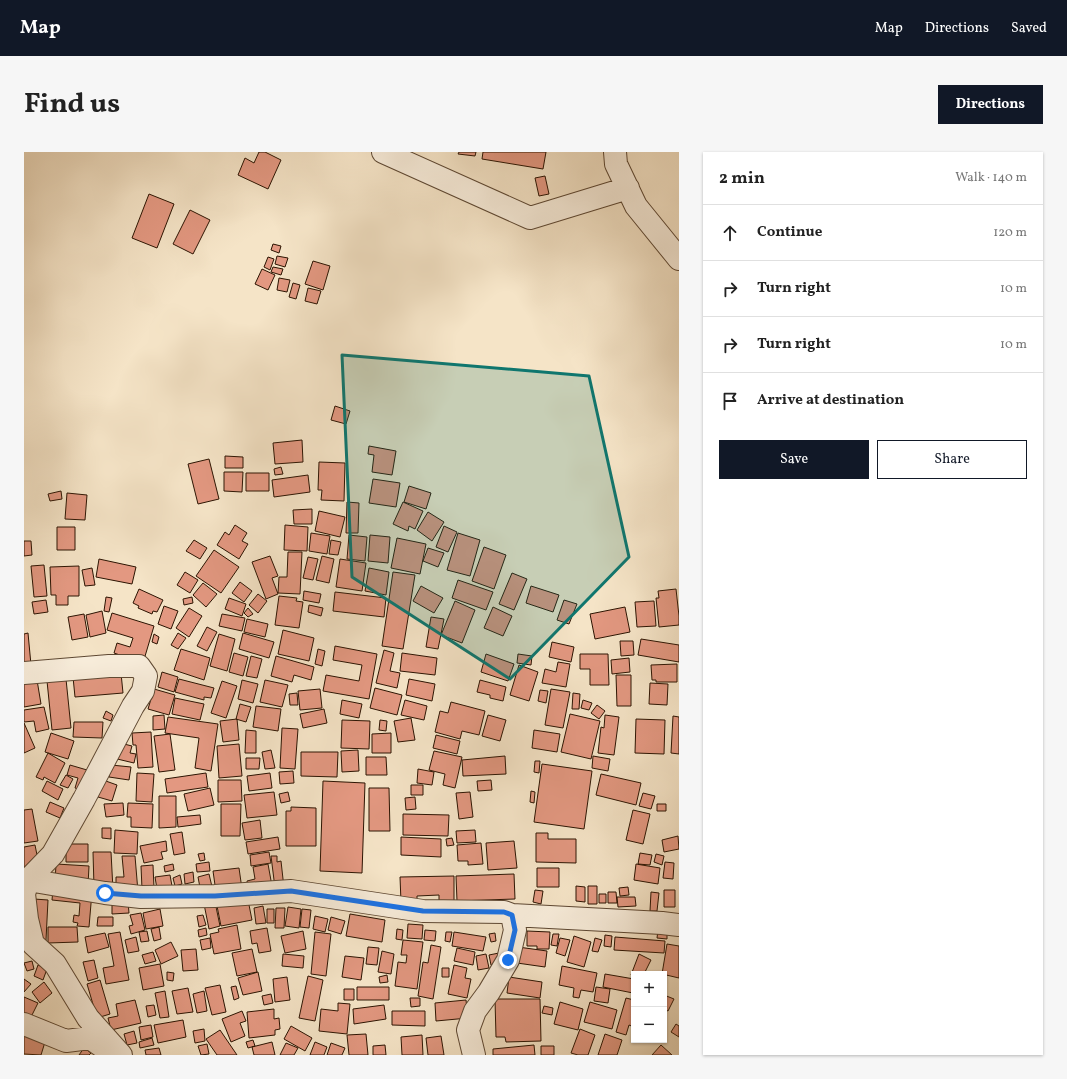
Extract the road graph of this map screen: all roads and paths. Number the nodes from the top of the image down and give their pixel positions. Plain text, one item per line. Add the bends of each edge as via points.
1 (383, 152) edge
2 (615, 152) edge
3 (628, 188) junction
4 (679, 259) edge
5 (24, 673) edge
6 (28, 880) junction
7 (512, 915) junction
8 (679, 925) edge
9 (24, 1024) edge
10 (115, 1055) edge
11 (121, 1055) edge
12 (474, 1055) edge

1 - 3 street via 530,218
2 - 3 street via 616,164
3 - 4 street via 636,206
5 - 6 street via 139,666 146,676 143,691 53,854
6 - 7 street via 105,893 141,896 215,896 291,891 423,911 504,912
6 - 11 street via 24,894 33,944 55,964 88,1018
7 - 8 street
7 - 12 street via 515,930 508,960 475,1011 468,1030
9 - 10 street via 66,1041 90,1038

